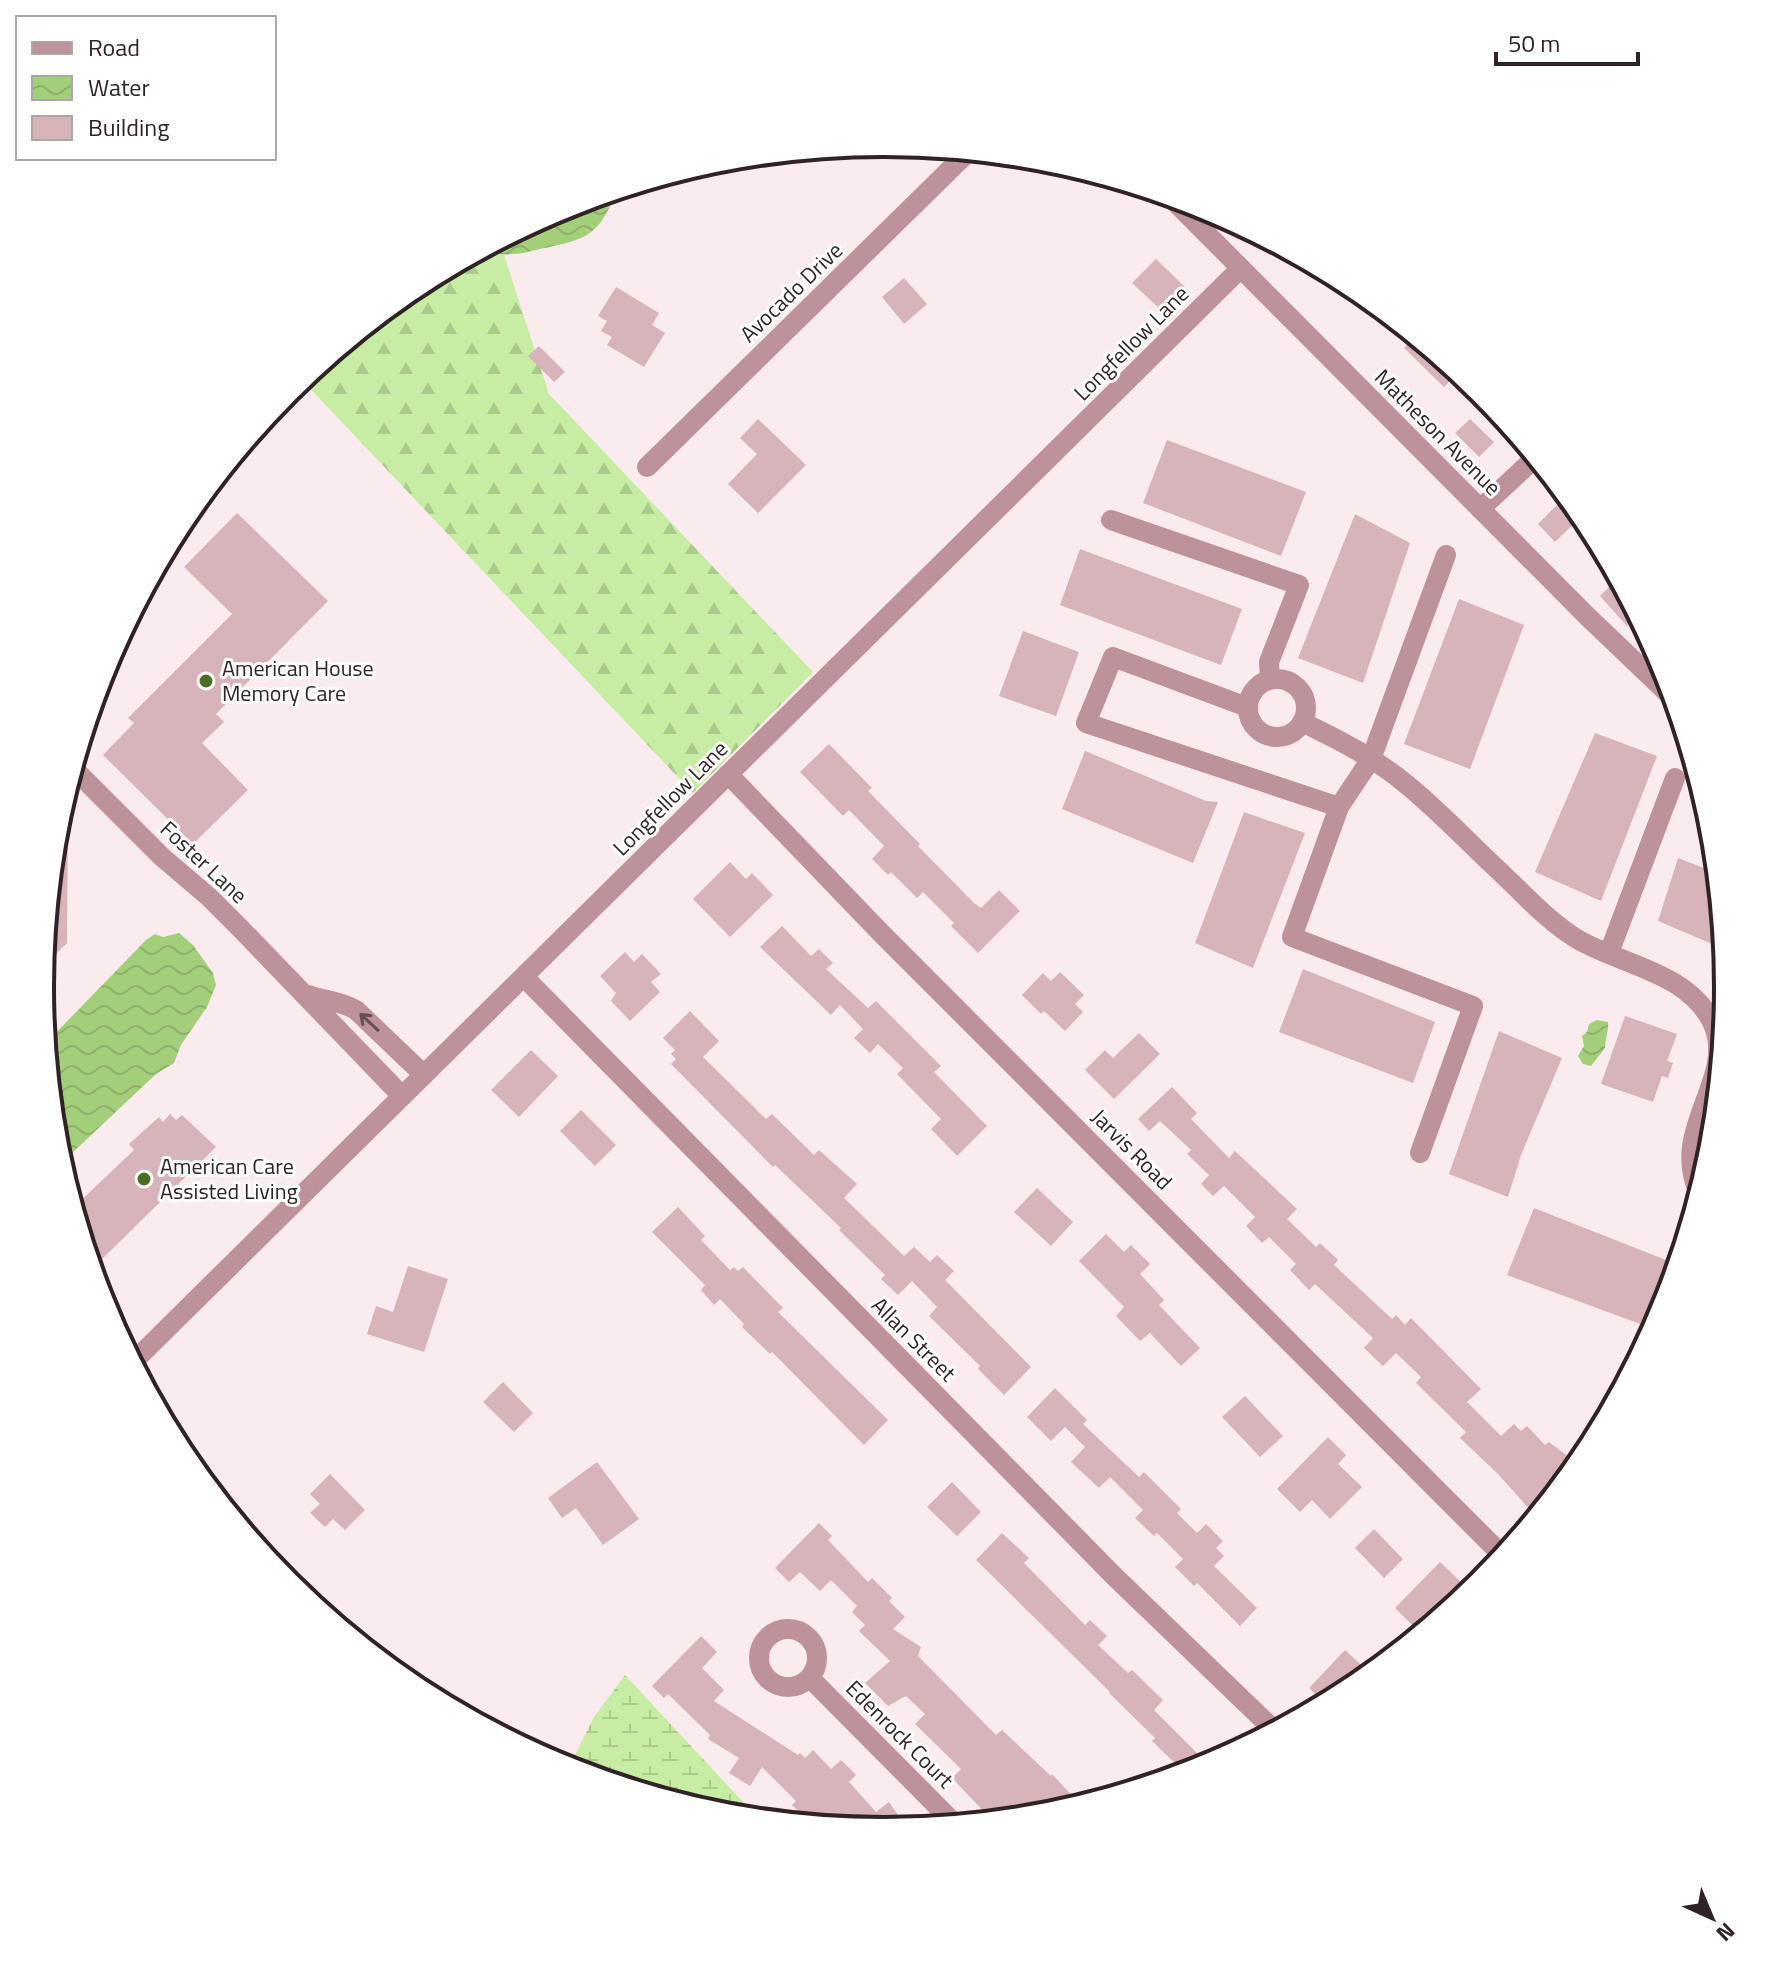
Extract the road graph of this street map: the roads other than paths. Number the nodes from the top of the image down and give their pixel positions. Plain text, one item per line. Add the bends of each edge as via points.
1 (959, 161) edge
2 (1188, 215) edge
3 (1241, 268) junction
4 (1528, 465) edge
5 (647, 467) dead end
6 (1480, 509) junction
7 (1111, 520) dead end
8 (1446, 555) dead end
9 (1645, 657) edge
10 (1270, 679) junction
11 (1247, 707) junction
12 (1302, 722) junction
13 (1371, 759) junction
14 (728, 774) junction
15 (81, 776) edge
16 (1675, 778) dead end
17 (1339, 807) junction
18 (1609, 953) junction
19 (524, 977) junction
20 (301, 992) junction
21 (1713, 1023) edge
22 (424, 1075) junction
23 (1707, 1092) edge
24 (402, 1096) junction
25 (1420, 1153) dead end
26 (1692, 1176) edge
27 (140, 1355) edge
28 (1495, 1548) edge
29 (810, 1678) dead end
30 (1267, 1723) edge
31 (945, 1814) edge

1 - 5 street, Avocado Drive
2 - 3 street, Matheson Avenue
3 - 6 street, Matheson Avenue
3 - 14 street, Longfellow Lane
4 - 6 street
6 - 9 street, Matheson Avenue
7 - 10 street via 1299,585 1269,662
8 - 13 street
10 - 11 street via 1254,690
10 - 12 street via 1289,681 1303,694
11 - 12 street via 1253,725 1269,736 1288,735
11 - 17 street via 1113,657 1086,723
12 - 13 street
13 - 17 street
13 - 18 street via 1406,784 1563,929
14 - 19 street, Longfellow Lane
14 - 28 street, Jarvis Road
15 - 20 street, Foster Lane
16 - 18 street
17 - 25 street via 1292,937 1473,1006
18 - 21 street via 1684,990
19 - 22 street, Longfellow Lane
19 - 30 street, Allan Street via 1114,1576
22 -> 20 street, Foster Lane via 356,1010
20 - 24 street, Foster Lane
22 - 24 street, Longfellow Lane
23 - 26 street via 1692,1139
24 - 27 street, Longfellow Lane
29 - 31 street, Edenrock Court

